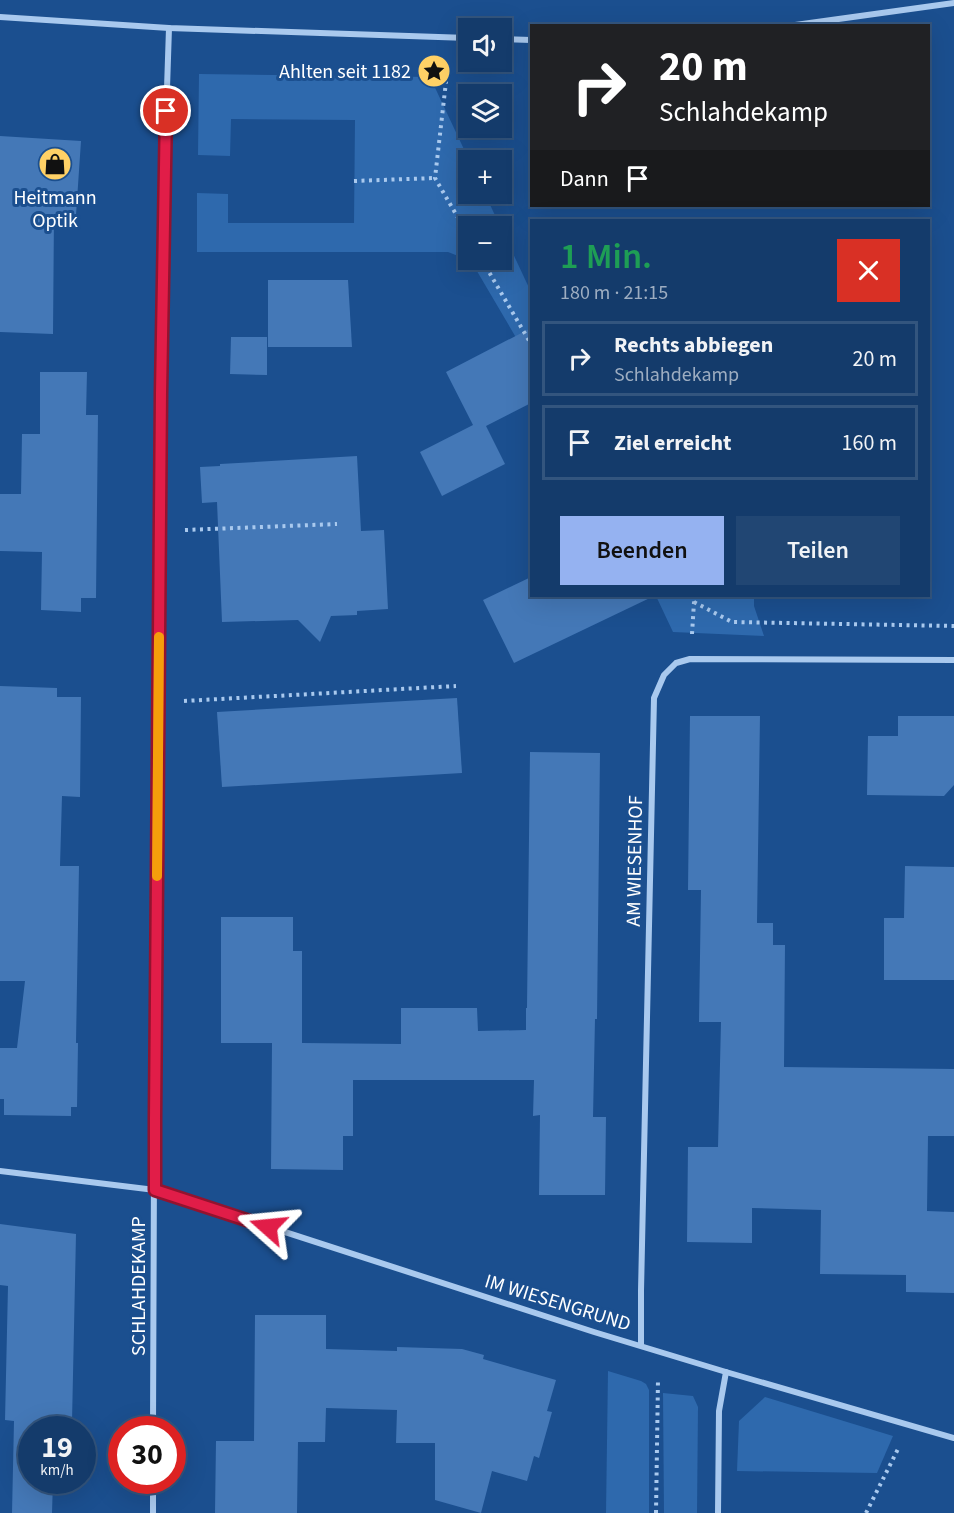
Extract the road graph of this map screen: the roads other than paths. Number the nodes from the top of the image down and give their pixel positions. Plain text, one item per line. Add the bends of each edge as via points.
1 (954, 3) edge
2 (0, 17) edge
3 (802, 24) edge
4 (168, 28) junction
5 (458, 38) edge
6 (512, 39) edge
7 (530, 40) edge
8 (954, 660) edge
9 (0, 1171) edge
10 (155, 1190) junction
11 (641, 1346) junction
12 (726, 1372) junction
13 (153, 1416) edge
14 (954, 1438) edge
15 (153, 1494) edge
16 (153, 1513) edge
17 (718, 1513) edge

1 - 3 street
2 - 4 street
4 - 5 street
4 - 10 street, SCHLAHDEKAMP
6 - 7 street
8 - 11 street, AM WIESENHOF via 690,659 676,663 664,675 654,698
9 - 10 street, IM WIESENGRUND
10 - 11 street, IM WIESENGRUND
10 - 13 street, SCHLAHDEKAMP
11 - 12 street, IM WIESENGRUND
12 - 14 street, IM WIESENGRUND
12 - 17 street via 719,1411
15 - 16 street

